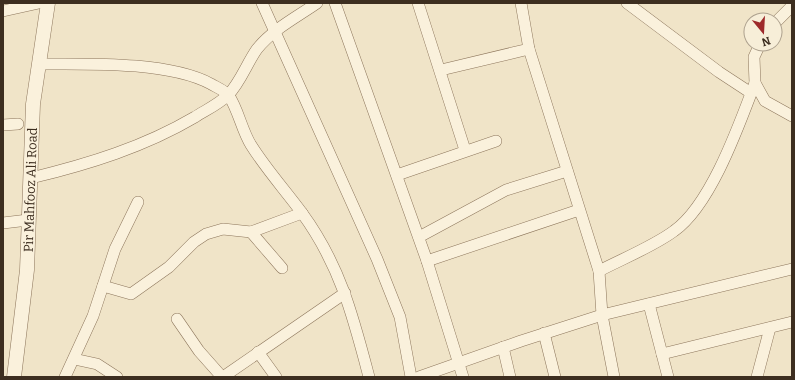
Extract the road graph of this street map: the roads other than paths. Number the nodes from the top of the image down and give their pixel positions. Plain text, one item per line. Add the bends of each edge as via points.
1 (39, 3) edge
2 (48, 3) edge
3 (262, 3) edge
4 (317, 3) edge
5 (335, 3) edge
6 (418, 3) edge
7 (520, 3) edge
8 (646, 3) edge
9 (630, 5) edge
10 (792, 6) edge
11 (3, 11) edge
12 (783, 15) edge
13 (275, 32) junction
14 (529, 50) junction
15 (757, 52) edge
16 (38, 64) junction
17 (441, 70) junction
18 (753, 88) junction
19 (229, 95) junction
20 (792, 116) edge
21 (18, 124) dead end
22 (3, 125) edge
23 (496, 141) dead end
24 (465, 150) junction
25 (567, 171) junction
26 (397, 175) junction
27 (31, 178) junction
28 (138, 202) dead end
29 (579, 210) junction
30 (302, 213) junction
31 (28, 220) junction
32 (3, 223) edge
33 (251, 232) junction
34 (419, 237) junction
35 (427, 261) junction
36 (282, 268) dead end
37 (792, 269) edge
38 (599, 271) junction
39 (103, 286) junction
40 (345, 293) junction
41 (649, 304) junction
42 (602, 315) junction
43 (177, 319) dead end
44 (792, 322) edge
45 (770, 328) junction
46 (544, 333) junction
47 (503, 347) junction
48 (258, 352) junction
49 (662, 354) junction
50 (74, 359) junction
51 (460, 362) junction
52 (14, 377) edge
53 (65, 377) edge
54 (118, 377) edge
55 (222, 377) edge
56 (276, 377) edge
57 (369, 377) edge
58 (411, 377) edge
59 (419, 377) edge
60 (463, 377) edge
61 (510, 377) edge
62 (555, 377) edge
63 (614, 377) edge
64 (668, 377) edge
65 (756, 377) edge

1 - 11 street
2 - 16 street, Pir Mahfooz Ali Road
3 - 13 street
4 - 13 street
5 - 26 street
6 - 17 street
7 - 14 street
8 - 9 street
9 - 18 street via 719,72
10 - 12 street
13 - 19 street via 258,49
13 - 58 street via 380,266 400,317
14 - 17 street
14 - 25 street
15 - 18 street
16 - 19 street via 103,64 149,68 189,75
16 - 27 street, Pir Mahfooz Ali Road via 33,104
17 - 24 street
18 - 20 street via 764,101
18 - 38 street via 735,136 709,189 685,222 674,232
19 - 27 street via 167,133 128,150
19 - 30 street via 251,145
21 - 22 street
23 - 24 street
24 - 26 street
25 - 29 street
25 - 34 street via 506,190
26 - 34 street
27 - 31 street, Pir Mahfooz Ali Road
28 - 39 street via 115,249
29 - 35 street
29 - 38 street
30 - 33 street
30 - 40 street via 335,267
31 - 32 street
31 - 52 street, Pir Mahfooz Ali Road via 27,270
33 - 36 street
33 - 39 street via 223,229 206,234 194,242 169,267 131,294 127,295
34 - 35 street
35 - 51 street
37 - 41 street
38 - 42 street
39 - 50 street
40 - 48 street
40 - 57 street
41 - 42 street
41 - 49 street
42 - 46 street
42 - 63 street
43 - 55 street via 199,351
44 - 45 street
45 - 49 street
45 - 65 street
46 - 47 street
46 - 62 street
47 - 51 street
47 - 61 street
48 - 55 street
48 - 56 street
49 - 64 street
50 - 53 street
50 - 54 street via 97,364
51 - 59 street
51 - 60 street

